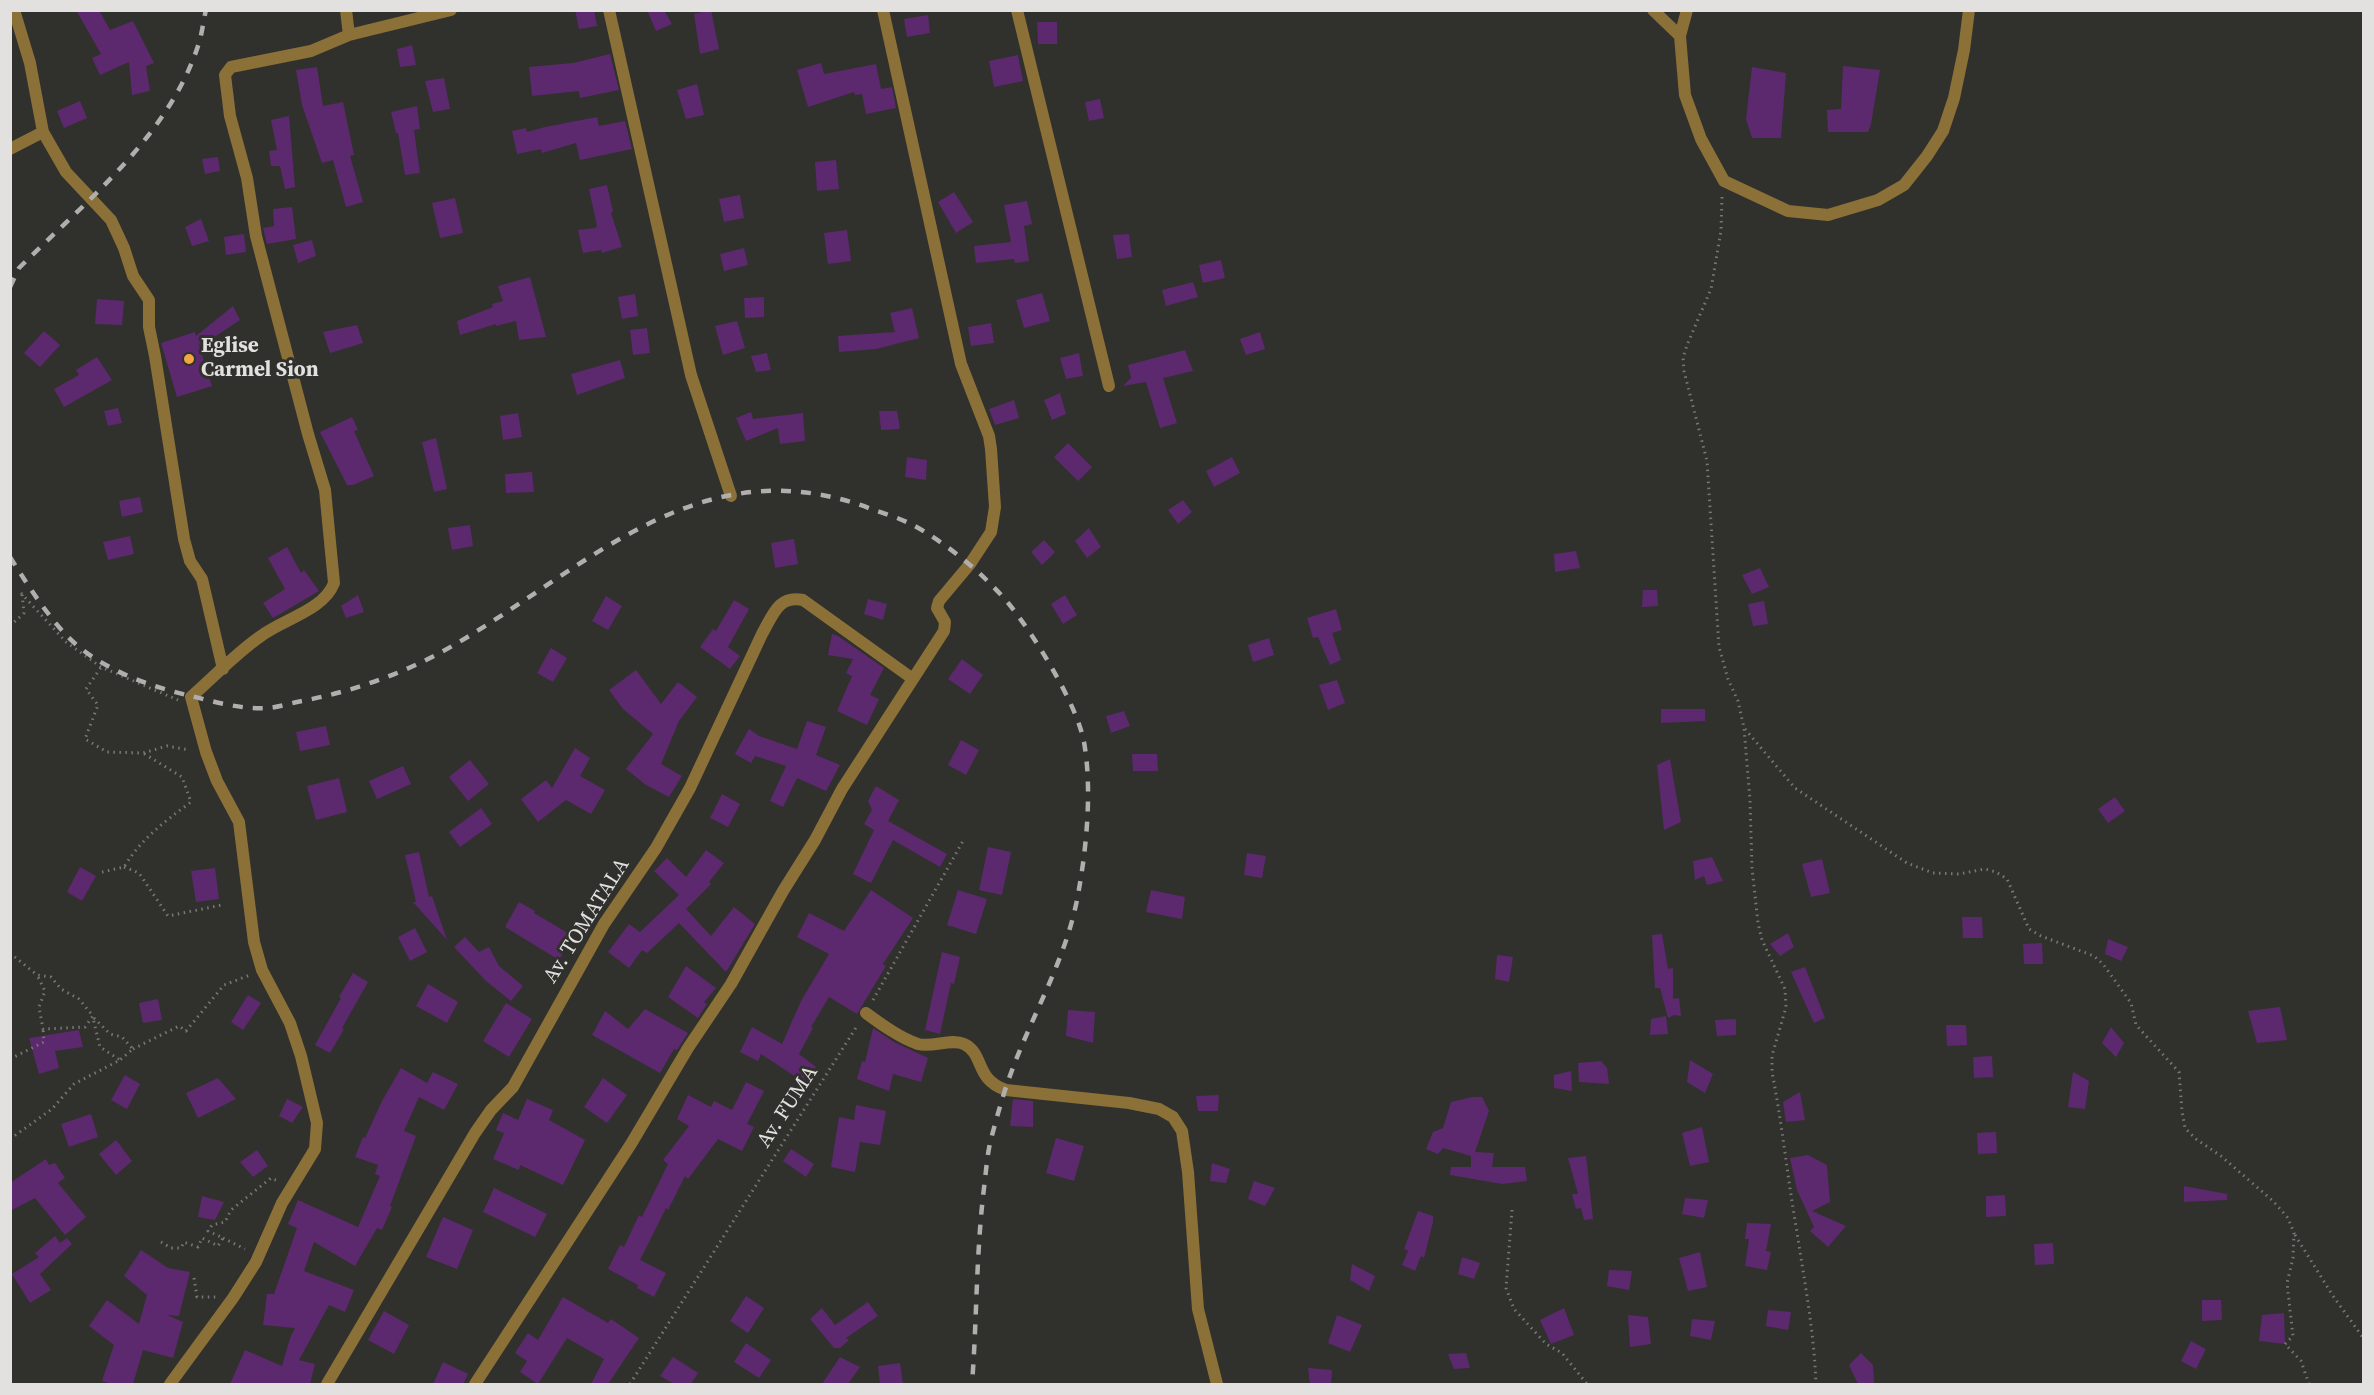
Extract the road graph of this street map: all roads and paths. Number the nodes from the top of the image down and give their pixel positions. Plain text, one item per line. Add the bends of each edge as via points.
1 (14, 10) edge
2 (346, 10) edge
3 (451, 10) edge
4 (609, 10) edge
5 (883, 10) edge
6 (1017, 10) edge
7 (1653, 10) edge
8 (1687, 10) edge
9 (1970, 10) edge
10 (349, 34) junction
11 (1680, 36) junction
12 (43, 132) junction
13 (10, 149) edge
14 (1724, 181) junction
15 (1108, 386) dead end
16 (731, 496) dead end
17 (10, 626) edge
18 (103, 665) junction
19 (223, 669) junction
20 (913, 679) junction
21 (194, 705) junction
22 (1744, 728) junction
23 (206, 752) junction
24 (143, 753) junction
25 (963, 841) dead end
26 (124, 867) junction
27 (102, 872) dead end
28 (222, 905) dead end
29 (10, 953) edge
30 (262, 970) junction
31 (37, 975) junction
32 (866, 1013) junction
33 (93, 1016) junction
34 (42, 1029) junction
35 (133, 1049) junction
36 (10, 1059) edge
37 (120, 1060) junction
38 (10, 1139) edge
39 (292, 1188) junction
40 (1512, 1210) dead end
41 (2294, 1233) junction
42 (223, 1238) junction
43 (161, 1242) dead end
44 (259, 1255) junction
45 (194, 1278) dead end
46 (227, 1306) junction
47 (2364, 1339) edge
48 (170, 1384) edge
49 (327, 1384) edge
50 (475, 1384) edge
51 (630, 1384) edge
52 (1217, 1384) edge
53 (1587, 1384) edge
54 (1816, 1384) edge
55 (2309, 1384) edge

1 - 12 street via 30,63
2 - 10 street
3 - 10 street
4 - 16 street via 691,375
5 - 20 street via 961,364 989,436 995,507 986,542 939,601 937,608 945,622 944,632
6 - 15 street
7 - 11 street
8 - 11 street
9 - 14 street via 1954,98 1943,131 1904,185 1878,200 1828,215 1788,211
10 - 19 street via 311,51 231,67 225,75 230,116 248,178 256,236 325,490 334,583 330,594 318,604 261,636
11 - 14 street via 1685,95 1701,139
12 - 13 street
12 - 19 street via 66,172 111,220 133,276 148,300 148,327 184,539 190,561 202,579
14 - 22 path via 1711,289 1683,358 1707,461 1719,647
17 - 18 path via 24,613 21,593 66,642
18 - 21 path
18 - 24 path via 86,689 98,705 85,739 107,752
19 - 21 street via 191,697
20 - 49 street, Av. TOMATALA via 803,600 784,601 774,613 690,788 656,848 604,924 513,1088 490,1110 470,1141
20 - 50 street via 842,789 731,984
21 - 23 street
22 - 41 path via 1795,788 1907,863 1933,873 1985,869 1996,872 2007,879 2029,929 2094,956 2131,1003 2136,1024 2180,1072 2181,1111 2186,1128 2273,1201 2288,1218
22 - 54 path via 1758,923 1785,988 1786,1007 1772,1056 1772,1072 1808,1291
23 - 24 path via 167,746
23 - 30 street via 239,822 248,907
24 - 26 path via 182,777 190,802 158,826
25 - 32 path, Av. FUMA
26 - 27 path
26 - 28 path via 139,873 168,916
29 - 31 path
30 - 35 path via 224,985 186,1031 179,1026
30 - 39 street via 290,1023 317,1123 315,1149
31 - 33 path via 51,977
31 - 34 path via 45,991 39,1007
32 - 51 path, Av. FUMA
32 - 52 street via 919,1044 962,1043 974,1051 982,1073 993,1086 1129,1103 1159,1109 1173,1117 1182,1131 1198,1309
33 - 34 path via 85,1026
33 - 35 path via 110,1034 122,1037
33 - 37 path via 100,1047
34 - 36 path via 44,1042
35 - 37 path
37 - 38 path via 74,1084 52,1109
39 - 42 path via 271,1178 261,1185 231,1210 225,1222 212,1225 208,1231
39 - 44 street
40 - 53 path via 1506,1288 1514,1309 1546,1344 1562,1353
41 - 47 path
41 - 55 path via 2287,1282 2293,1336 2285,1344 2301,1361
42 - 43 path via 218,1246 202,1238 198,1247 184,1242 181,1248 171,1248
42 - 44 path
44 - 46 street
45 - 46 path via 197,1297 216,1296
46 - 48 street

